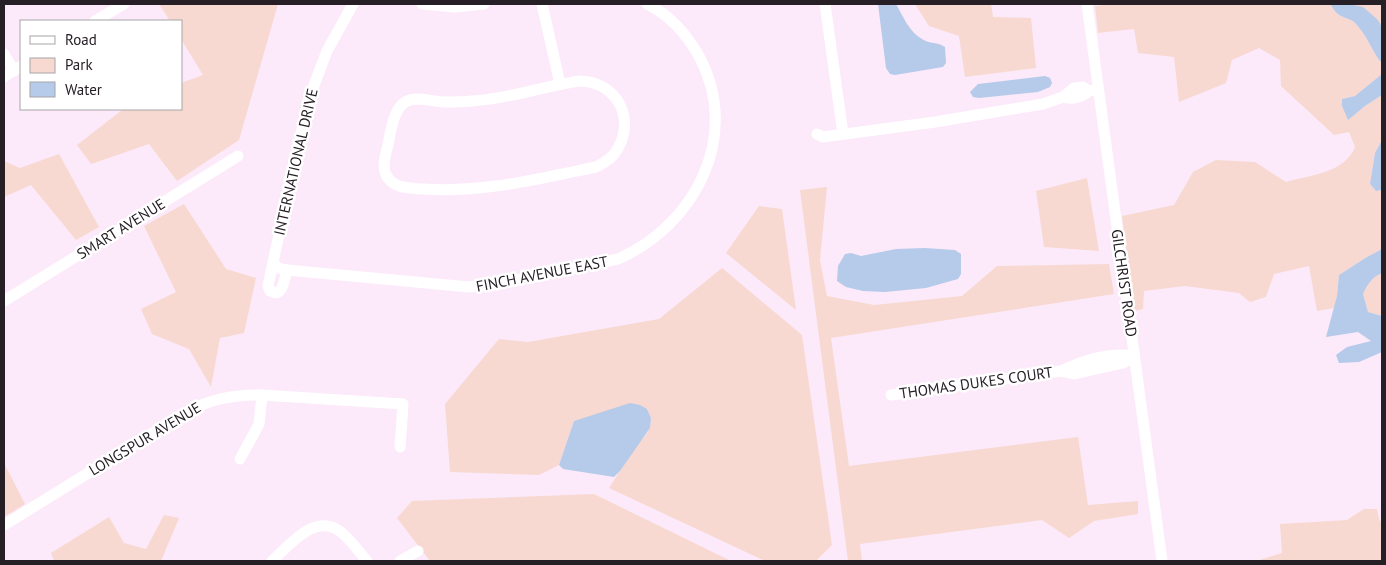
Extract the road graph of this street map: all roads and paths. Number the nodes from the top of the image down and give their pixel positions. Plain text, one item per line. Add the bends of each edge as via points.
1 (124, 4) edge
2 (354, 4) edge
3 (422, 4) edge
4 (484, 4) edge
5 (542, 4) edge
6 (647, 4) edge
7 (825, 4) edge
8 (1087, 4) edge
9 (661, 7) edge
10 (97, 20) edge
11 (4, 54) edge
12 (18, 68) edge
13 (4, 77) edge
14 (560, 84) junction
15 (1093, 90) junction
16 (817, 134) dead end
17 (843, 134) junction
18 (238, 156) dead end
19 (279, 267) joint
20 (4, 301) edge
21 (1134, 356) junction
22 (262, 395) junction
23 (891, 395) dead end
24 (400, 447) dead end
25 (240, 459) dead end
26 (4, 525) edge
27 (418, 551) dead end
28 (272, 561) edge
29 (367, 561) edge
30 (400, 561) edge
31 (1162, 561) edge

1 - 10 street
2 - 19 street, INTERNATIONAL DRIVE via 327,51 308,101
3 - 4 street via 455,7
5 - 14 street
6 - 9 street, FINCH AVENUE EAST
7 - 17 street
8 - 15 street, GILCHRIST ROAD
9 - 19 street, FINCH AVENUE EAST via 696,50 708,78 715,108 714,136 706,170 688,204 642,247 618,259 494,285 454,287
11 - 12 street
12 - 13 street
14 - 14 street via 493,99 407,101 397,112 385,158 388,179 402,187 439,190 486,188 596,166 608,160 624,133 620,104 614,95 598,84 588,81
15 - 17 street via 1074,88 1063,97 1044,104
15 - 21 street, GILCHRIST ROAD
16 - 17 street via 823,137
18 - 20 street, SMART AVENUE
21 - 23 street, THOMAS DUKES COURT via 1122,363 1074,374 1062,371
21 - 31 street, GILCHRIST ROAD
22 - 24 street, LONGSPUR AVENUE via 403,404
22 - 25 street via 259,424
22 - 26 street, LONGSPUR AVENUE via 224,397 192,409
27 - 30 street
28 - 29 street via 305,532 325,525 342,533

